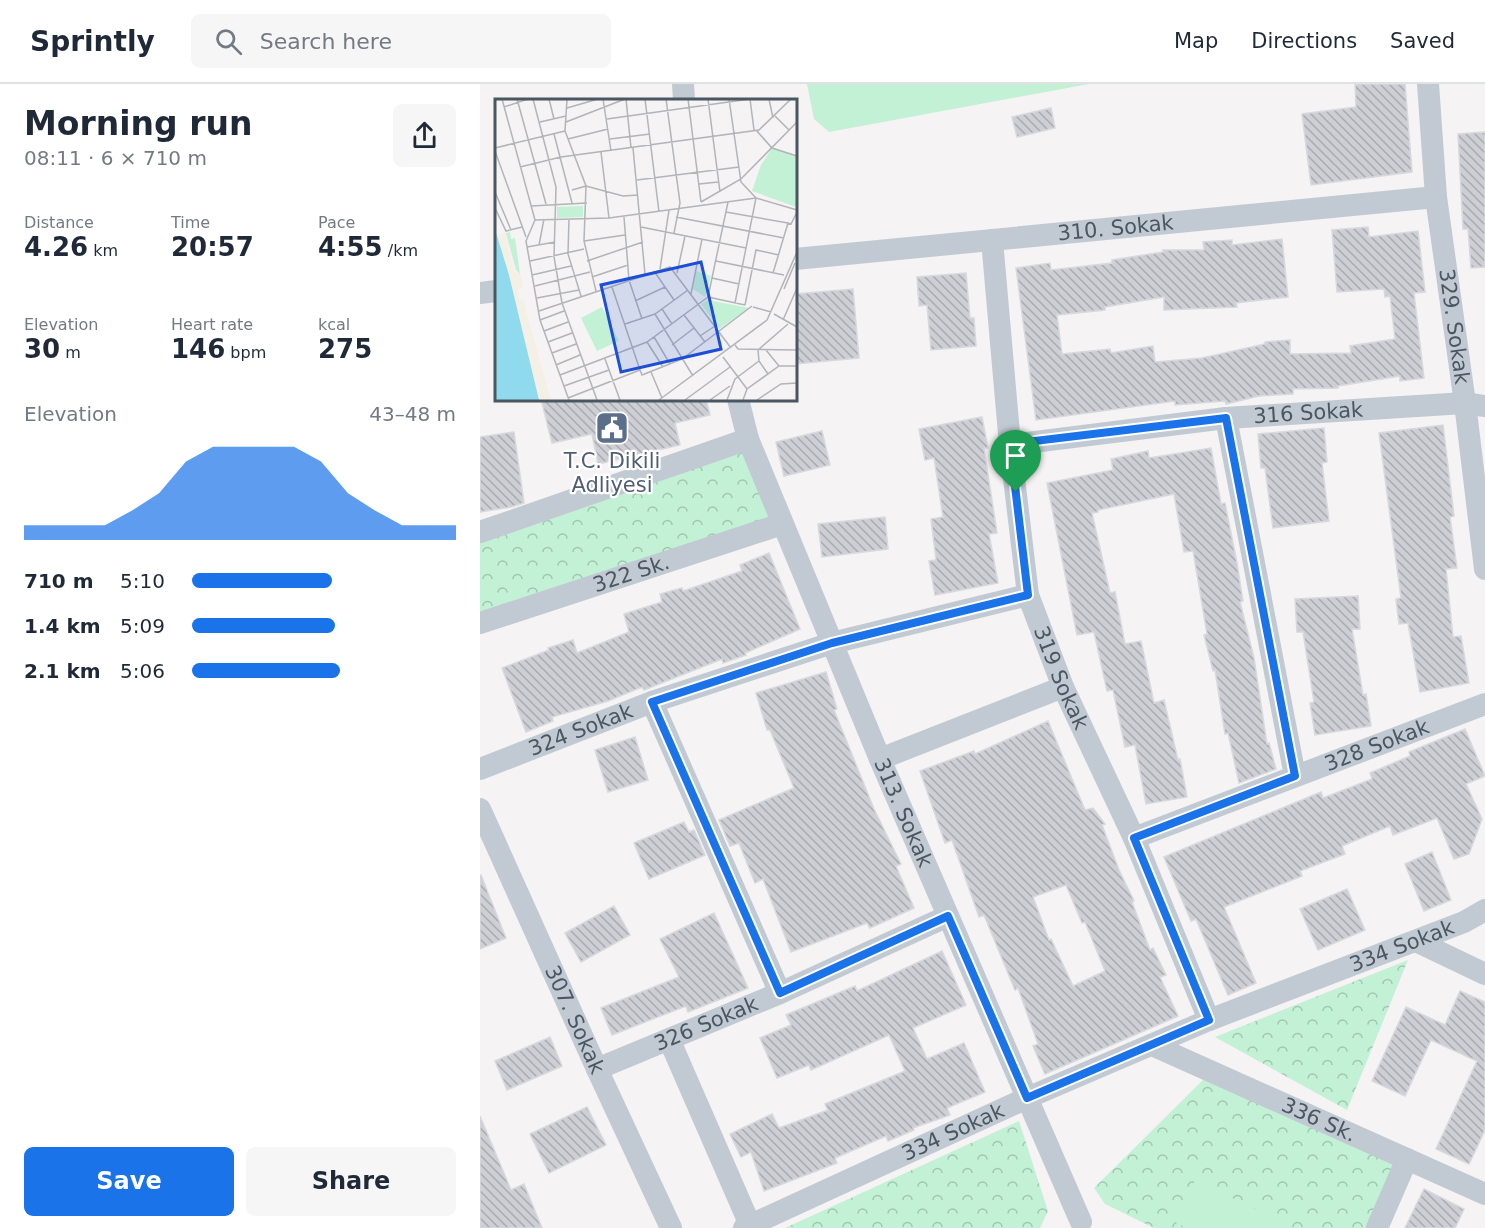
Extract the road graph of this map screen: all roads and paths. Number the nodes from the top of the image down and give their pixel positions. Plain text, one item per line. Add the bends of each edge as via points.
1 (683, 84) edge
2 (1428, 84) edge
3 (684, 99) edge
4 (1436, 197) junction
5 (992, 240) junction
6 (796, 259) edge
7 (495, 291) edge
8 (480, 293) edge
9 (738, 400) edge
10 (1475, 404) edge
11 (1226, 418) junction
12 (748, 439) junction
13 (1010, 444) junction
14 (782, 524) junction
15 (480, 532) edge
16 (1485, 569) edge
17 (1028, 595) junction
18 (480, 623) edge
19 (832, 643) junction
20 (1063, 687) junction
21 (652, 702) junction
22 (1485, 704) edge
23 (880, 759) junction
24 (480, 769) edge
25 (1295, 776) junction
26 (480, 809) edge
27 (1134, 838) junction
28 (1485, 910) edge
29 (948, 916) junction
30 (1416, 941) junction
31 (1485, 974) edge
32 (780, 993) junction
33 (1209, 1020) junction
34 (669, 1039) junction
35 (1152, 1045) junction
36 (597, 1070) junction
37 (1027, 1098) junction
38 (1407, 1159) junction
39 (1485, 1194) edge
40 (1084, 1226) edge
41 (747, 1227) edge
42 (671, 1228) edge
43 (1377, 1228) edge

1 - 3 street
2 - 4 street, 329. Sokak
4 - 5 street, 310. Sokak
4 - 10 street, 329. Sokak
5 - 6 street, 310. Sokak
5 - 13 street, 319 Sokak
7 - 8 street
9 - 12 street, 313. Sokak
10 - 11 street, 316 Sokak
10 - 16 street, 329. Sokak
11 - 13 street, 316 Sokak
11 - 25 street
12 - 14 street, 313. Sokak
12 - 15 street
13 - 17 street, 319 Sokak
14 - 18 street, 322 Sk.
14 - 19 street, 313. Sokak
17 - 19 street, 324 Sokak
17 - 20 street, 319 Sokak
19 - 21 street, 324 Sokak
19 - 23 street, 313. Sokak
20 - 23 street
20 - 27 street, 319 Sokak
21 - 24 street, 324 Sokak
21 - 32 street
22 - 25 street, 328 Sokak
23 - 29 street, 313. Sokak
25 - 27 street, 328 Sokak
26 - 36 street, 307. Sokak
27 - 33 street, 319 Sokak
28 - 30 street, 334 Sokak
29 - 32 street, 326 Sokak
29 - 37 street, 313. Sokak
30 - 31 street
30 - 33 street, 334 Sokak
32 - 34 street, 326 Sokak
33 - 35 street, 334 Sokak
34 - 36 street, 326 Sokak
34 - 41 street
35 - 37 street, 334 Sokak
35 - 38 street, 336 Sk.
36 - 42 street, 307. Sokak
37 - 40 street, 313. Sokak
37 - 41 street, 334 Sokak
38 - 39 street, 336 Sk.
38 - 43 street

